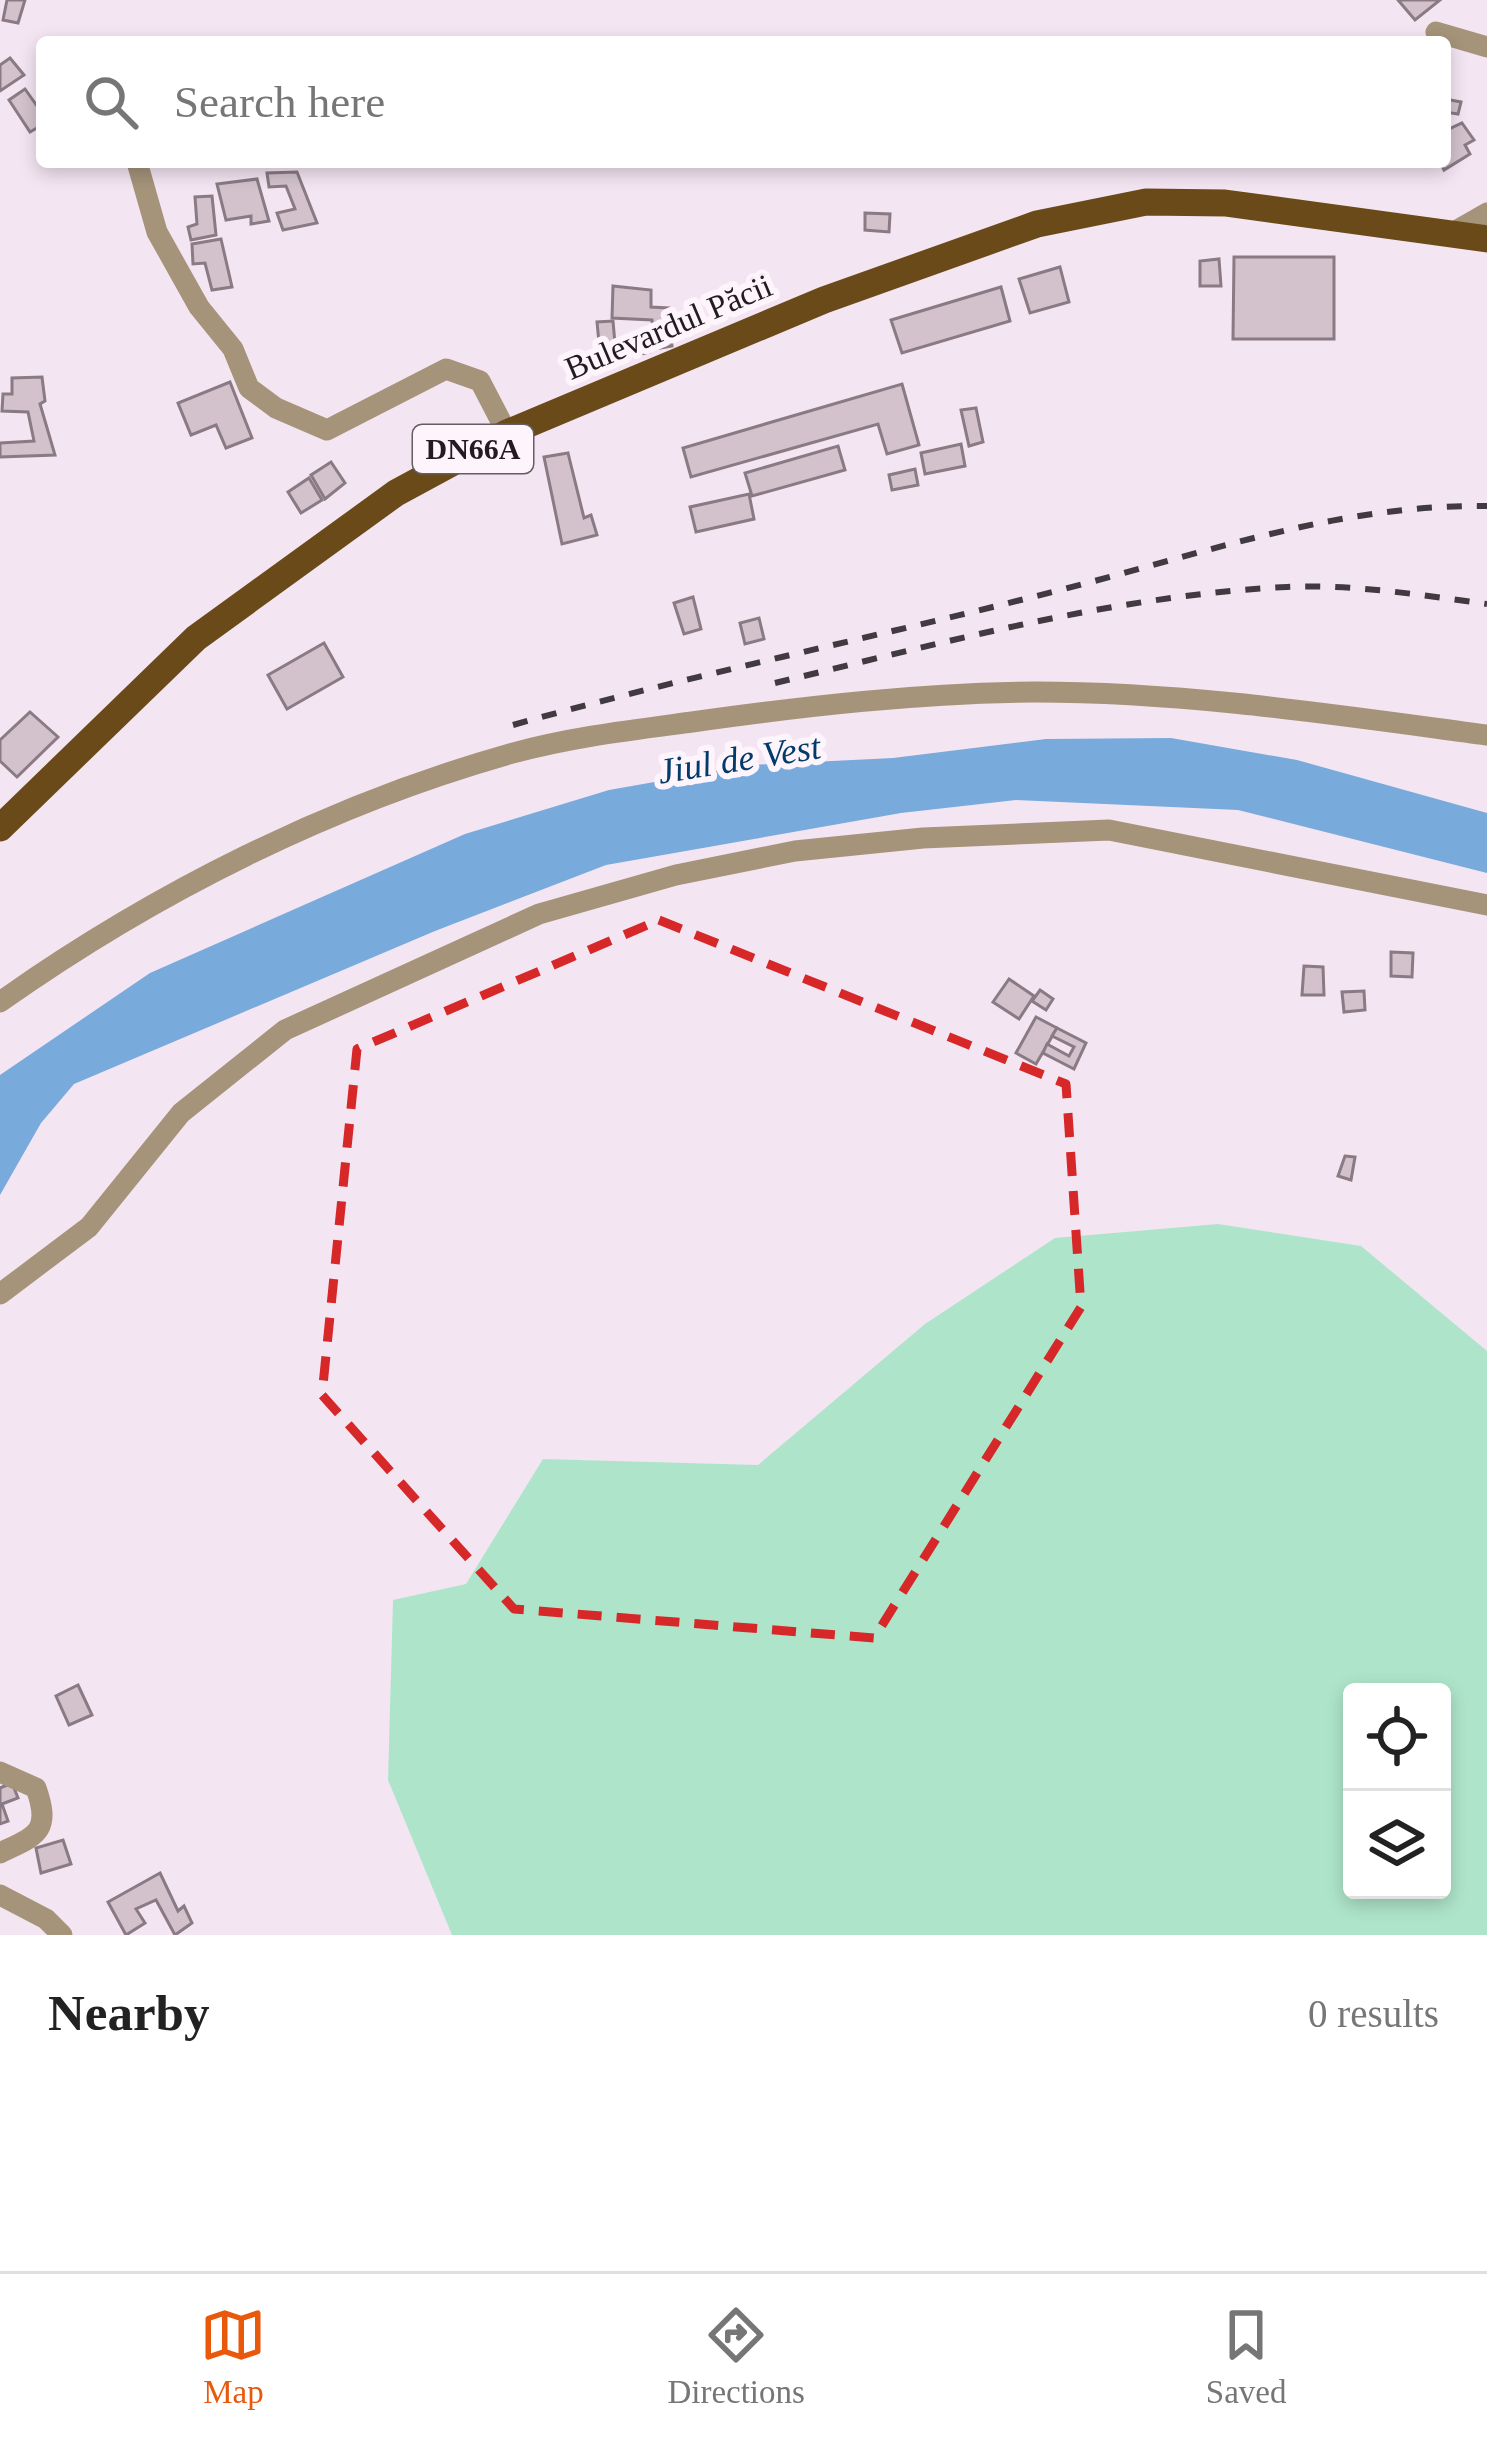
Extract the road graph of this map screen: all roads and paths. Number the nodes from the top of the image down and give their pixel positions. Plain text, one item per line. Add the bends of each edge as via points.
1 (1436, 32) dead end
2 (1450, 36) edge
3 (1451, 36) edge
4 (1487, 47) edge
5 (139, 168) edge
6 (1487, 213) edge
7 (1452, 233) junction
8 (1487, 239) edge
9 (507, 433) junction
10 (1487, 735) edge
11 (0, 828) edge
12 (1487, 905) edge
13 (0, 1002) edge
14 (0, 1294) edge
15 (0, 1772) edge
16 (0, 1853) edge
17 (0, 1895) edge
18 (62, 1935) edge

1 - 2 street
3 - 4 street
5 - 9 street via 180,277 259,398 327,430 446,369 480,381
6 - 7 street
7 - 8 main road, Bulevardul Păcii / DN66A
7 - 9 main road, Bulevardul Păcii / DN66A via 1210,202 1088,210 824,300
9 - 11 main road, Bulevardul Păcii / DN66A via 396,493 223,616
10 - 13 street via 1306,710 1037,692 799,706 618,733 448,772 299,833 133,918
12 - 14 street via 1109,830 796,851 676,875 539,914 285,1030 181,1113 89,1227
15 - 16 street via 36,1788 42,1804 30,1842
17 - 18 street

